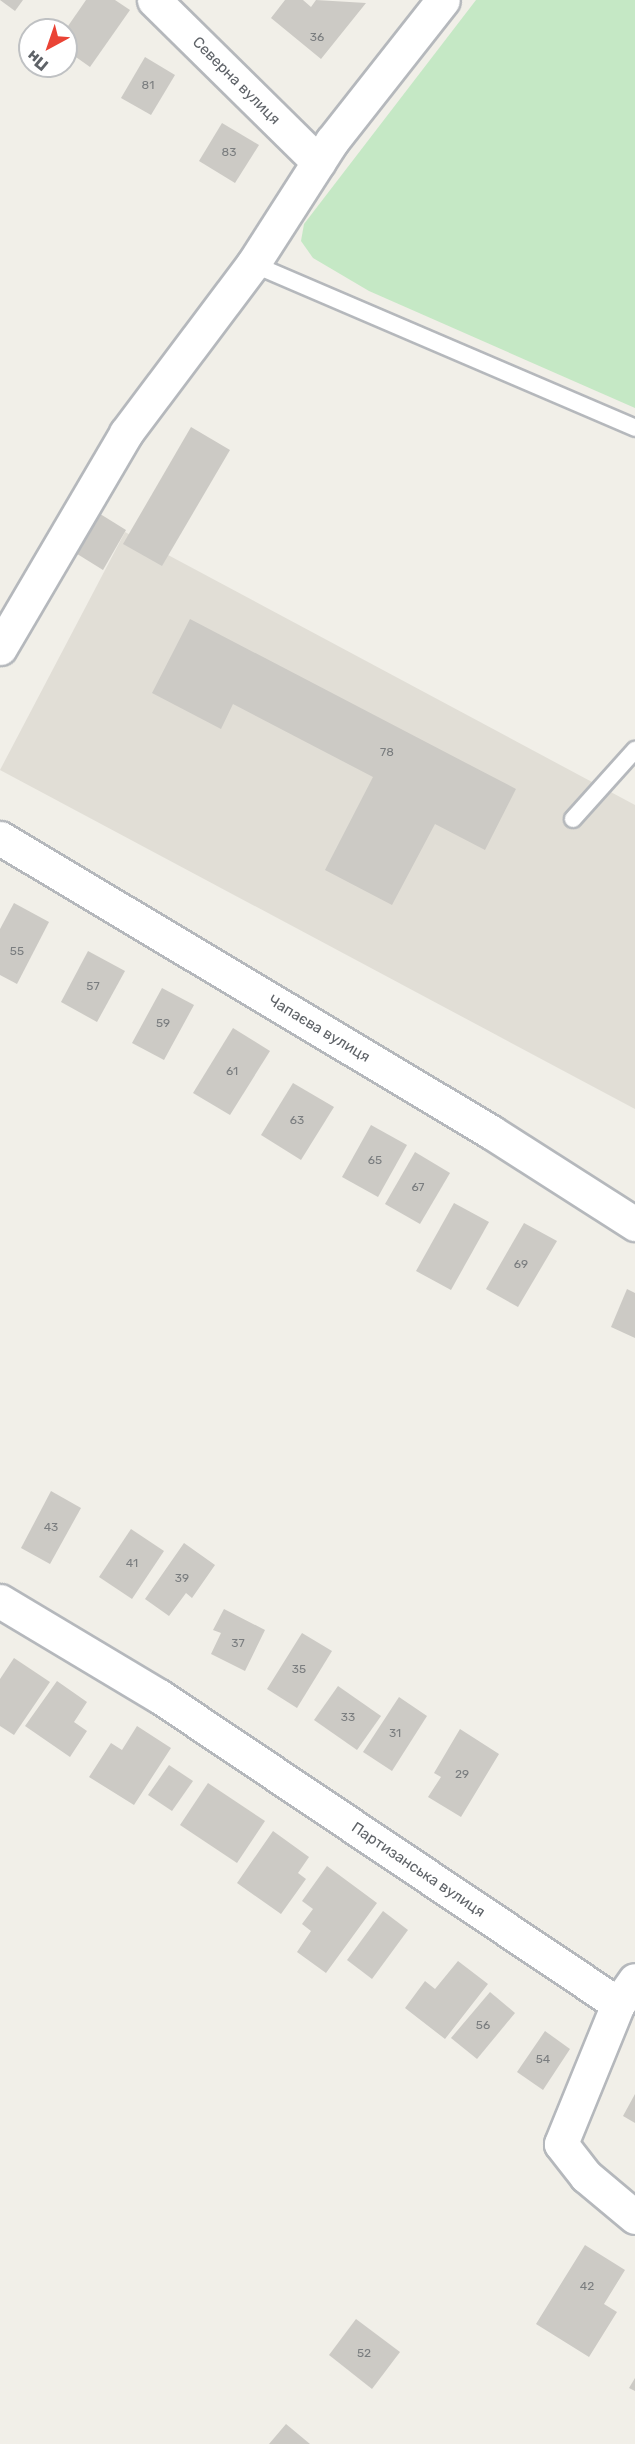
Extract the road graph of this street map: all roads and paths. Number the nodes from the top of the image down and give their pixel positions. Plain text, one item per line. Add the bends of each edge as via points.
1 (154, 0) edge
2 (443, 0) edge
3 (318, 162) junction
4 (253, 264) junction
5 (635, 428) edge
6 (0, 648) edge
7 (635, 750) edge
8 (573, 819) dead end
9 (0, 838) edge
10 (635, 1224) edge
11 (0, 1601) edge
12 (627, 1992) edge
13 (635, 2217) edge

1 - 3 street, Северна вулиця
2 - 3 street
3 - 4 street
4 - 5 lane
4 - 6 street via 126,433
7 - 8 lane
9 - 10 street, Чапаєва вулиця via 491,1132
11 - 12 street, Партизанська вулиця via 159,1696
12 - 13 street, Партизанська вулиця via 561,2144 586,2176

